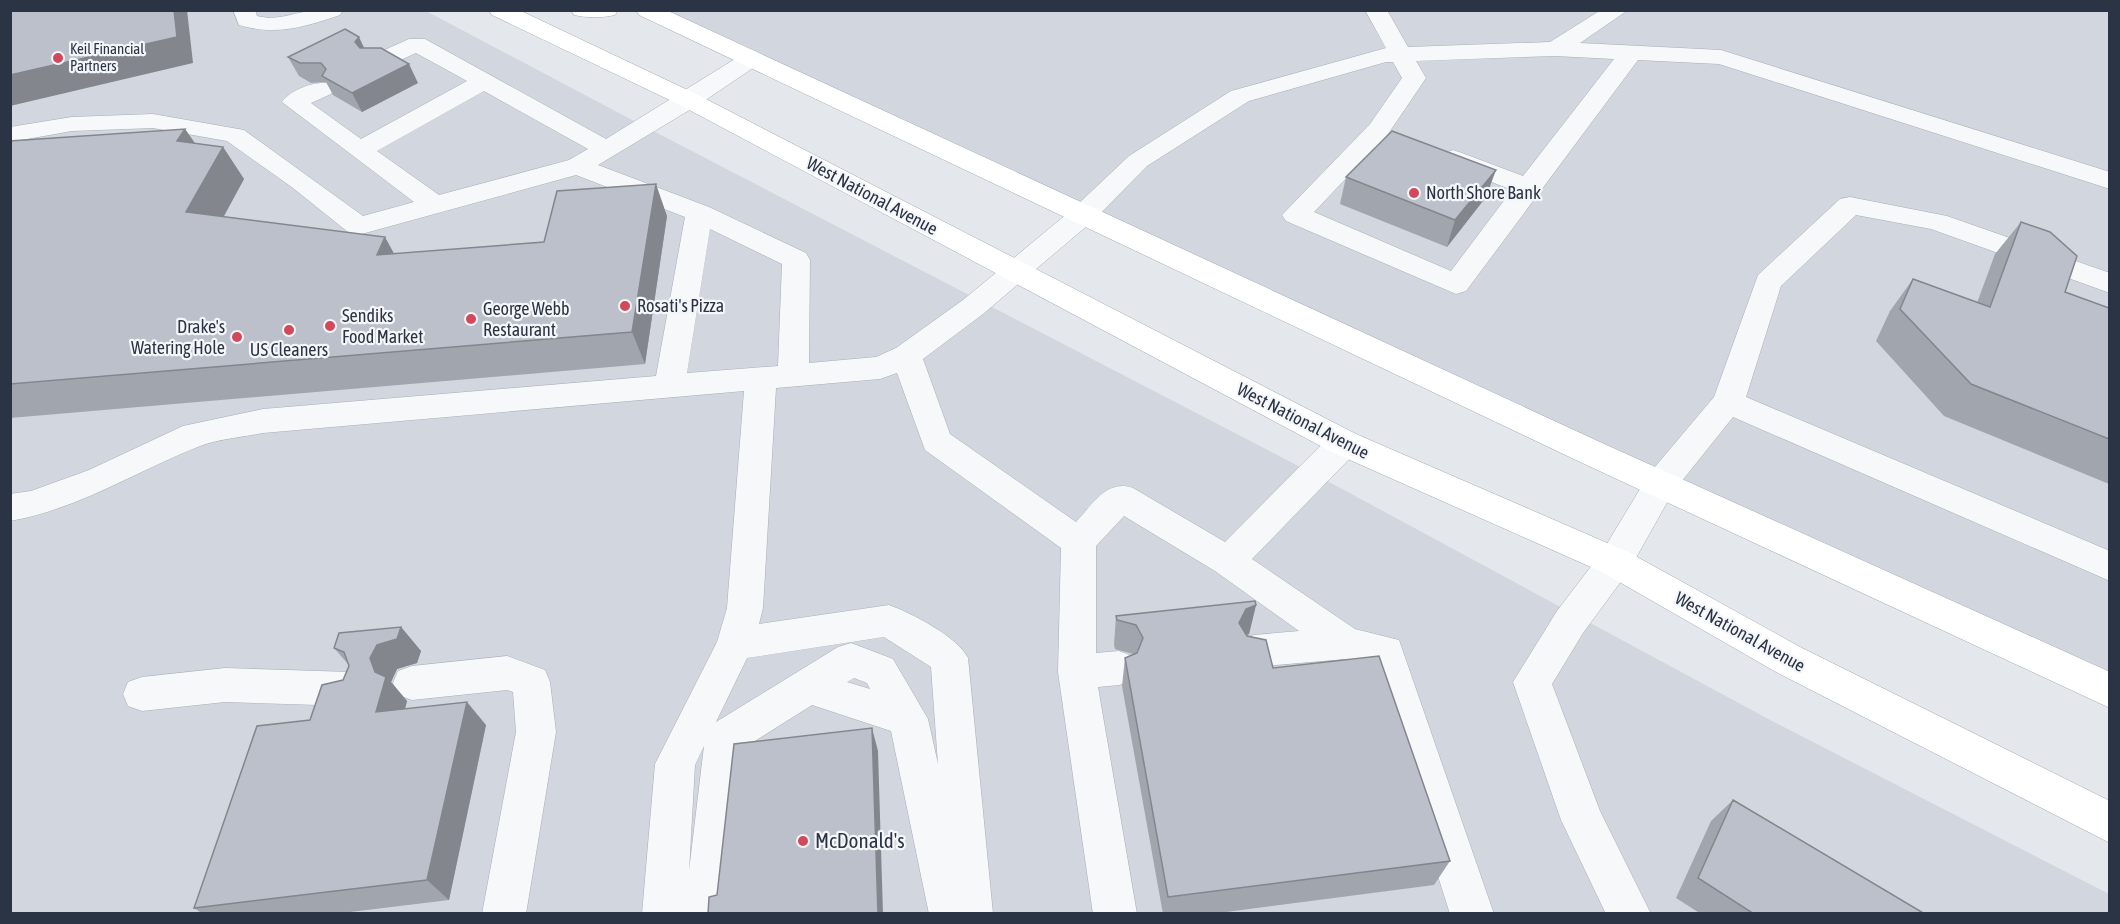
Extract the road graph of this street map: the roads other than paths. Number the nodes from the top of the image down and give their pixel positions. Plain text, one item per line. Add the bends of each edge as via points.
1 (244, 10) edge
2 (332, 10) edge
3 (500, 10) edge
4 (582, 10) edge
5 (607, 10) edge
6 (647, 10) edge
7 (1376, 10) edge
8 (1617, 10) edge
9 (406, 49) junction
10 (1555, 49) junction
11 (1631, 53) junction
12 (1401, 55) junction
13 (751, 58) junction
14 (485, 81) junction
15 (316, 91) dead end
16 (689, 100) junction
17 (10, 135) edge
18 (362, 149) junction
19 (606, 149) junction
20 (1432, 150) edge
21 (578, 166) junction
22 (2109, 181) edge
23 (1528, 188) junction
24 (436, 206) junction
25 (699, 213) junction
26 (1084, 214) junction
27 (1016, 272) junction
28 (2109, 284) edge
29 (907, 356) junction
30 (777, 377) junction
31 (670, 385) junction
32 (1728, 402) junction
33 (1344, 443) junction
34 (1660, 483) junction
35 (10, 507) edge
36 (1079, 542) junction
37 (1228, 561) junction
38 (1615, 562) junction
39 (2109, 567) edge
40 (1346, 643) junction
41 (735, 644) junction
42 (1254, 651) edge
43 (1119, 668) dead end
44 (1077, 672) junction
45 (412, 683) dead end
46 (350, 689) edge
47 (2109, 692) edge
48 (142, 694) dead end
49 (2109, 823) edge
50 (504, 914) edge
51 (664, 914) edge
52 (705, 914) edge
53 (951, 914) edge
54 (971, 914) edge
55 (1115, 914) edge
56 (1472, 914) edge
57 (1629, 914) edge

1 - 2 lane via 248,20 263,26 288,25
3 - 16 main road, West National Avenue
4 - 5 main road
6 - 13 main road
7 - 12 lane
8 - 10 lane
9 - 9 lane via 406,62 379,61 380,47
9 - 14 lane via 417,44
10 - 11 lane
10 - 12 lane
11 - 22 lane via 1720,57
11 - 23 lane
12 - 23 lane via 1414,78 1389,133 1296,215 1456,284
12 - 26 lane via 1385,55 1239,96 1137,161
13 - 16 lane
13 - 26 main road
14 - 18 lane
14 - 19 lane
15 - 18 lane via 294,102
16 - 19 lane
16 - 27 main road, West National Avenue
17 - 24 lane via 72,124 153,121 235,135 358,226
18 - 24 lane
19 - 21 lane
20 - 23 lane
21 - 24 lane
21 - 25 lane
25 - 30 lane via 796,261
25 - 31 lane
26 - 27 lane
26 - 34 main road
27 - 29 lane
27 - 33 main road, West National Avenue
28 - 32 lane via 1937,222 1850,205 1768,282
29 - 30 lane via 880,368
29 - 36 lane via 936,441
30 - 31 lane
30 - 41 lane via 745,608
31 - 35 lane via 263,421 194,435 101,480 33,504
32 - 34 lane
32 - 39 lane
33 - 37 lane
33 - 38 main road, West National Avenue
34 - 38 lane
34 - 47 main road
36 - 37 lane via 1121,497
36 - 44 lane
37 - 40 lane
38 - 49 main road, West National Avenue via 1790,660
38 - 57 lane via 1532,682 1581,820
40 - 42 lane
40 - 56 lane via 1386,652
41 - 51 lane via 675,764
41 - 54 lane via 889,621 949,658
43 - 44 lane
44 - 55 lane
45 - 50 lane via 507,673 531,682 536,732
46 - 48 lane via 225,685
52 - 53 lane via 724,738 807,687 908,719

